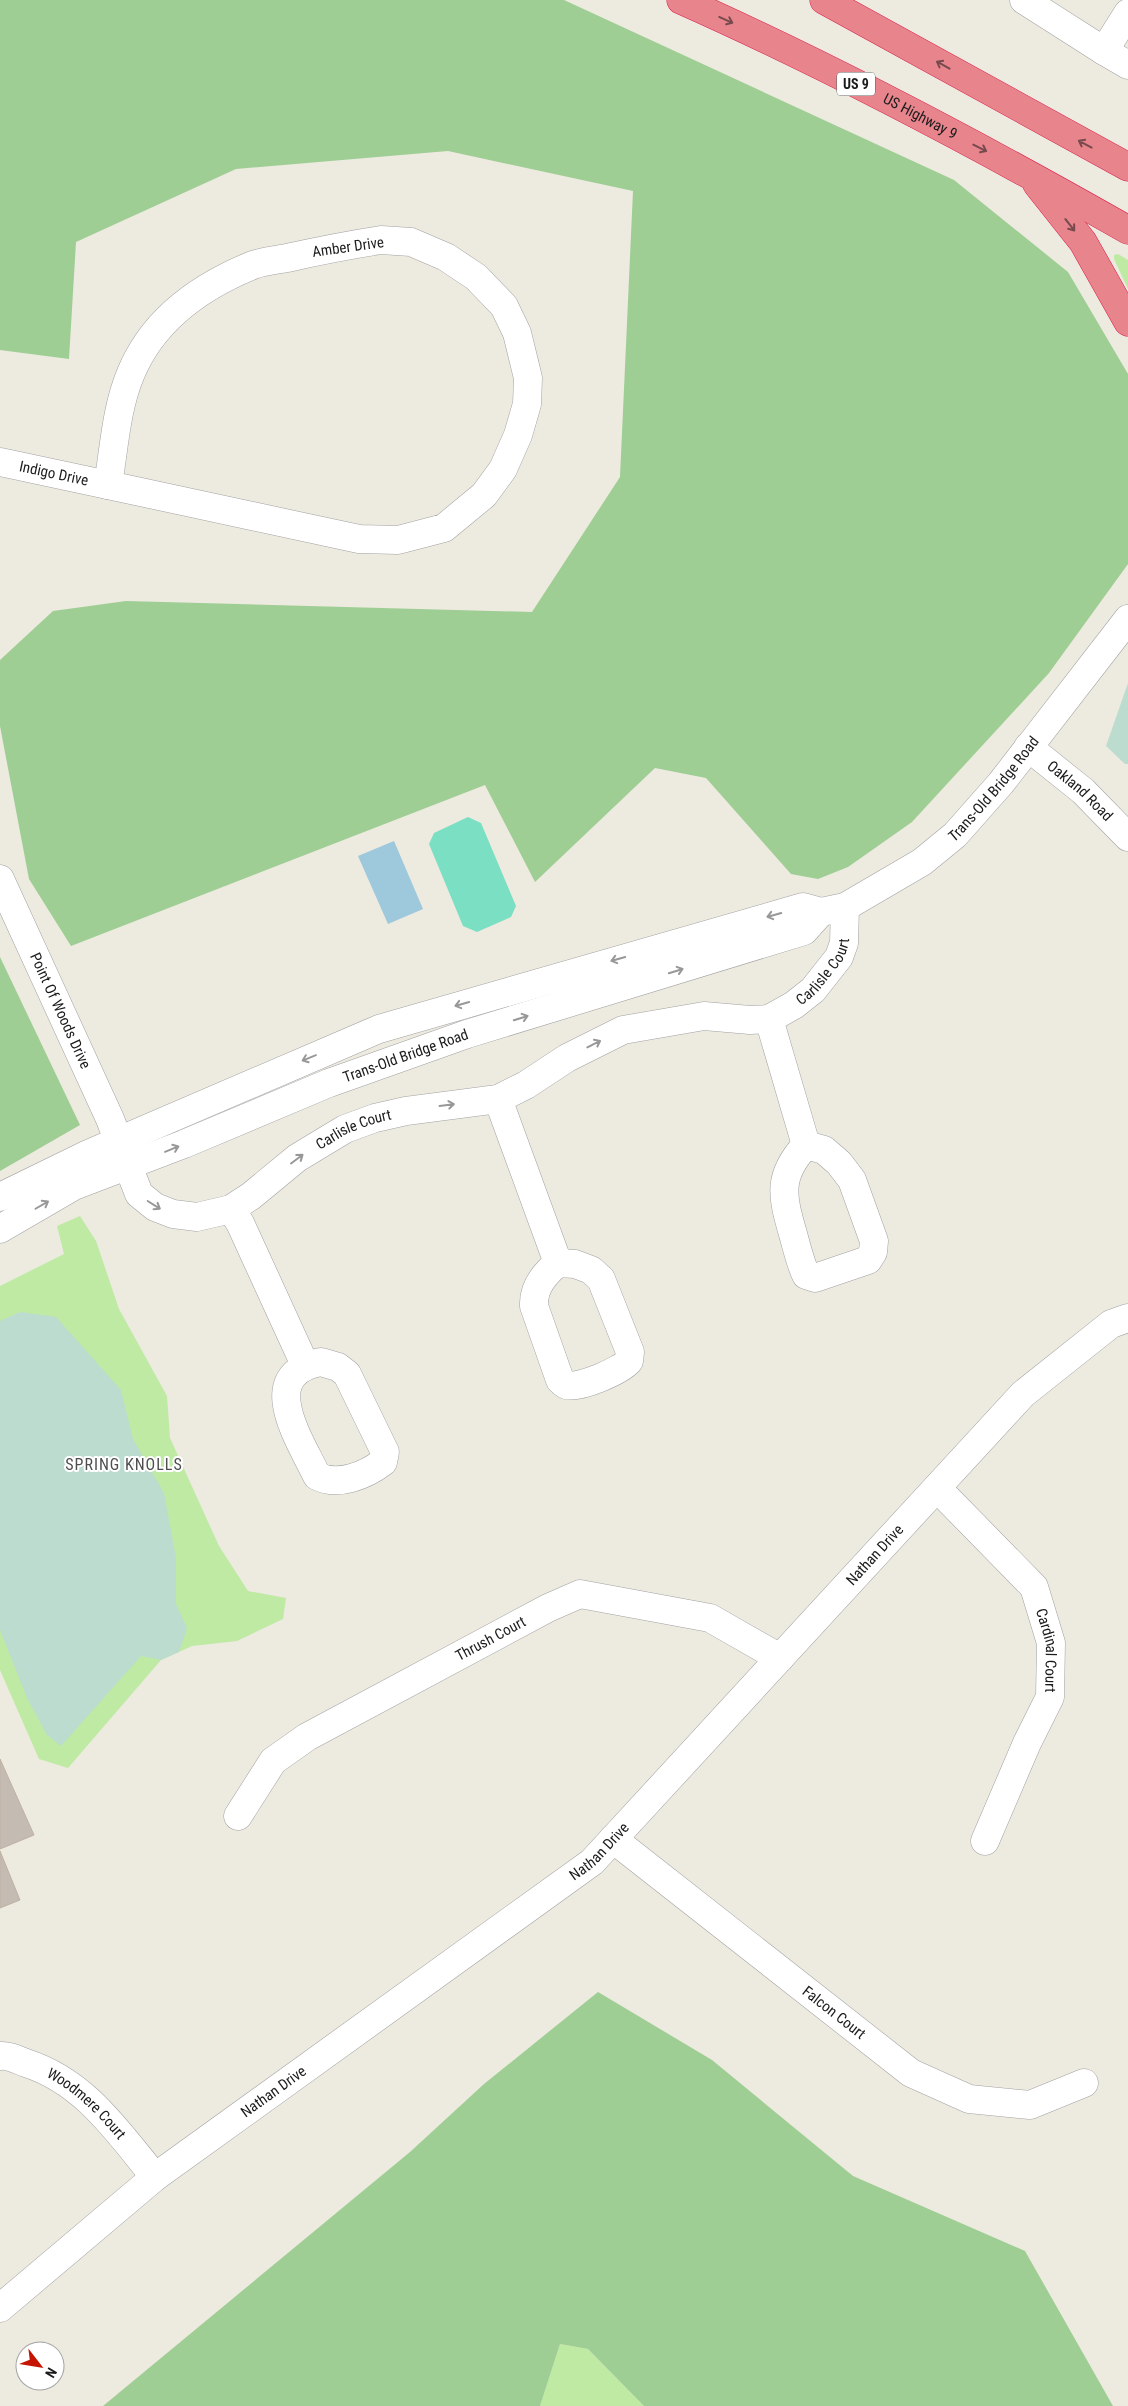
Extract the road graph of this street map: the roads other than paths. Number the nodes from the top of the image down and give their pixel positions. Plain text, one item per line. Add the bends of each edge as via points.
1 (681, 0) edge
2 (1024, 0) edge
3 (839, 4) edge
4 (1128, 13) edge
5 (1104, 51) junction
6 (1128, 64) edge
7 (1128, 167) edge
8 (1028, 173) junction
9 (1128, 230) edge
10 (1128, 322) edge
11 (0, 462) edge
12 (108, 485) junction
13 (1128, 619) edge
14 (1028, 747) junction
15 (1128, 837) edge
16 (0, 880) edge
17 (833, 909) junction
18 (769, 1019) junction
19 (498, 1099) junction
20 (806, 1145) junction
21 (122, 1155) junction
22 (0, 1197) edge
23 (231, 1209) junction
24 (0, 1229) edge
25 (558, 1263) dead end
26 (1128, 1318) edge
27 (305, 1365) dead end
28 (937, 1488) junction
29 (780, 1658) junction
30 (238, 1816) dead end
31 (613, 1839) junction
32 (985, 1841) dead end
33 (0, 2056) edge
34 (1084, 2083) dead end
35 (155, 2177) junction
36 (0, 2308) edge

1 -> 8 highway, US Highway 9 / US 9 via 776,42
2 - 5 street
7 -> 3 highway
4 - 5 street
5 - 6 street
8 - 9 highway, US Highway 9 / US 9
8 -> 10 highway via 1083,242
11 - 12 street, Indigo Drive
12 - 12 street, Amber Drive via 359,539 398,540 444,528 484,496 503,470 518,435 527,404 528,378 516,333 504,306 476,277 446,257 411,242 381,240 255,265 203,290 161,325 147,342 130,374
13 - 14 street, Trans-Old Bridge Road
14 - 15 street, Oakland Road via 1083,791
14 - 17 street, Trans-Old Bridge Road via 955,835 922,862 890,882
16 - 21 street, Point Of Woods Drive via 110,1119
17 - 18 street, Carlisle Court via 844,943 839,957 812,990
17 - 21 street, Trans-Old Bridge Road via 803,907 379,1030
19 -> 18 street, Carlisle Court via 622,1030 704,1016
18 - 20 street
23 -> 19 street, Carlisle Court via 297,1158 345,1129 406,1111
19 - 25 street
20 - 20 street via 824,1150 852,1180 874,1241 868,1260 815,1278 806,1275 783,1201 783,1183 789,1168
21 - 22 street, Trans-Old Bridge Road via 57,1168
21 -> 23 street, Carlisle Court via 139,1194 155,1207 173,1214 197,1217
24 -> 21 street, Trans-Old Bridge Road
23 - 27 street via 240,1222
26 - 28 street, Nathan Drive via 1111,1324 1023,1394
28 - 29 street, Nathan Drive
28 - 32 street, Cardinal Court via 1034,1587 1051,1643 1050,1698
29 - 30 street, Thrush Court via 710,1618 580,1594 307,1737 273,1761
29 - 31 street, Nathan Drive
31 - 34 street, Falcon Court via 911,2073 969,2099 1030,2105
31 - 35 street, Nathan Drive via 592,1862
33 - 35 street, Woodmere Court via 31,2064 58,2077 91,2101
35 - 36 street, Nathan Drive

